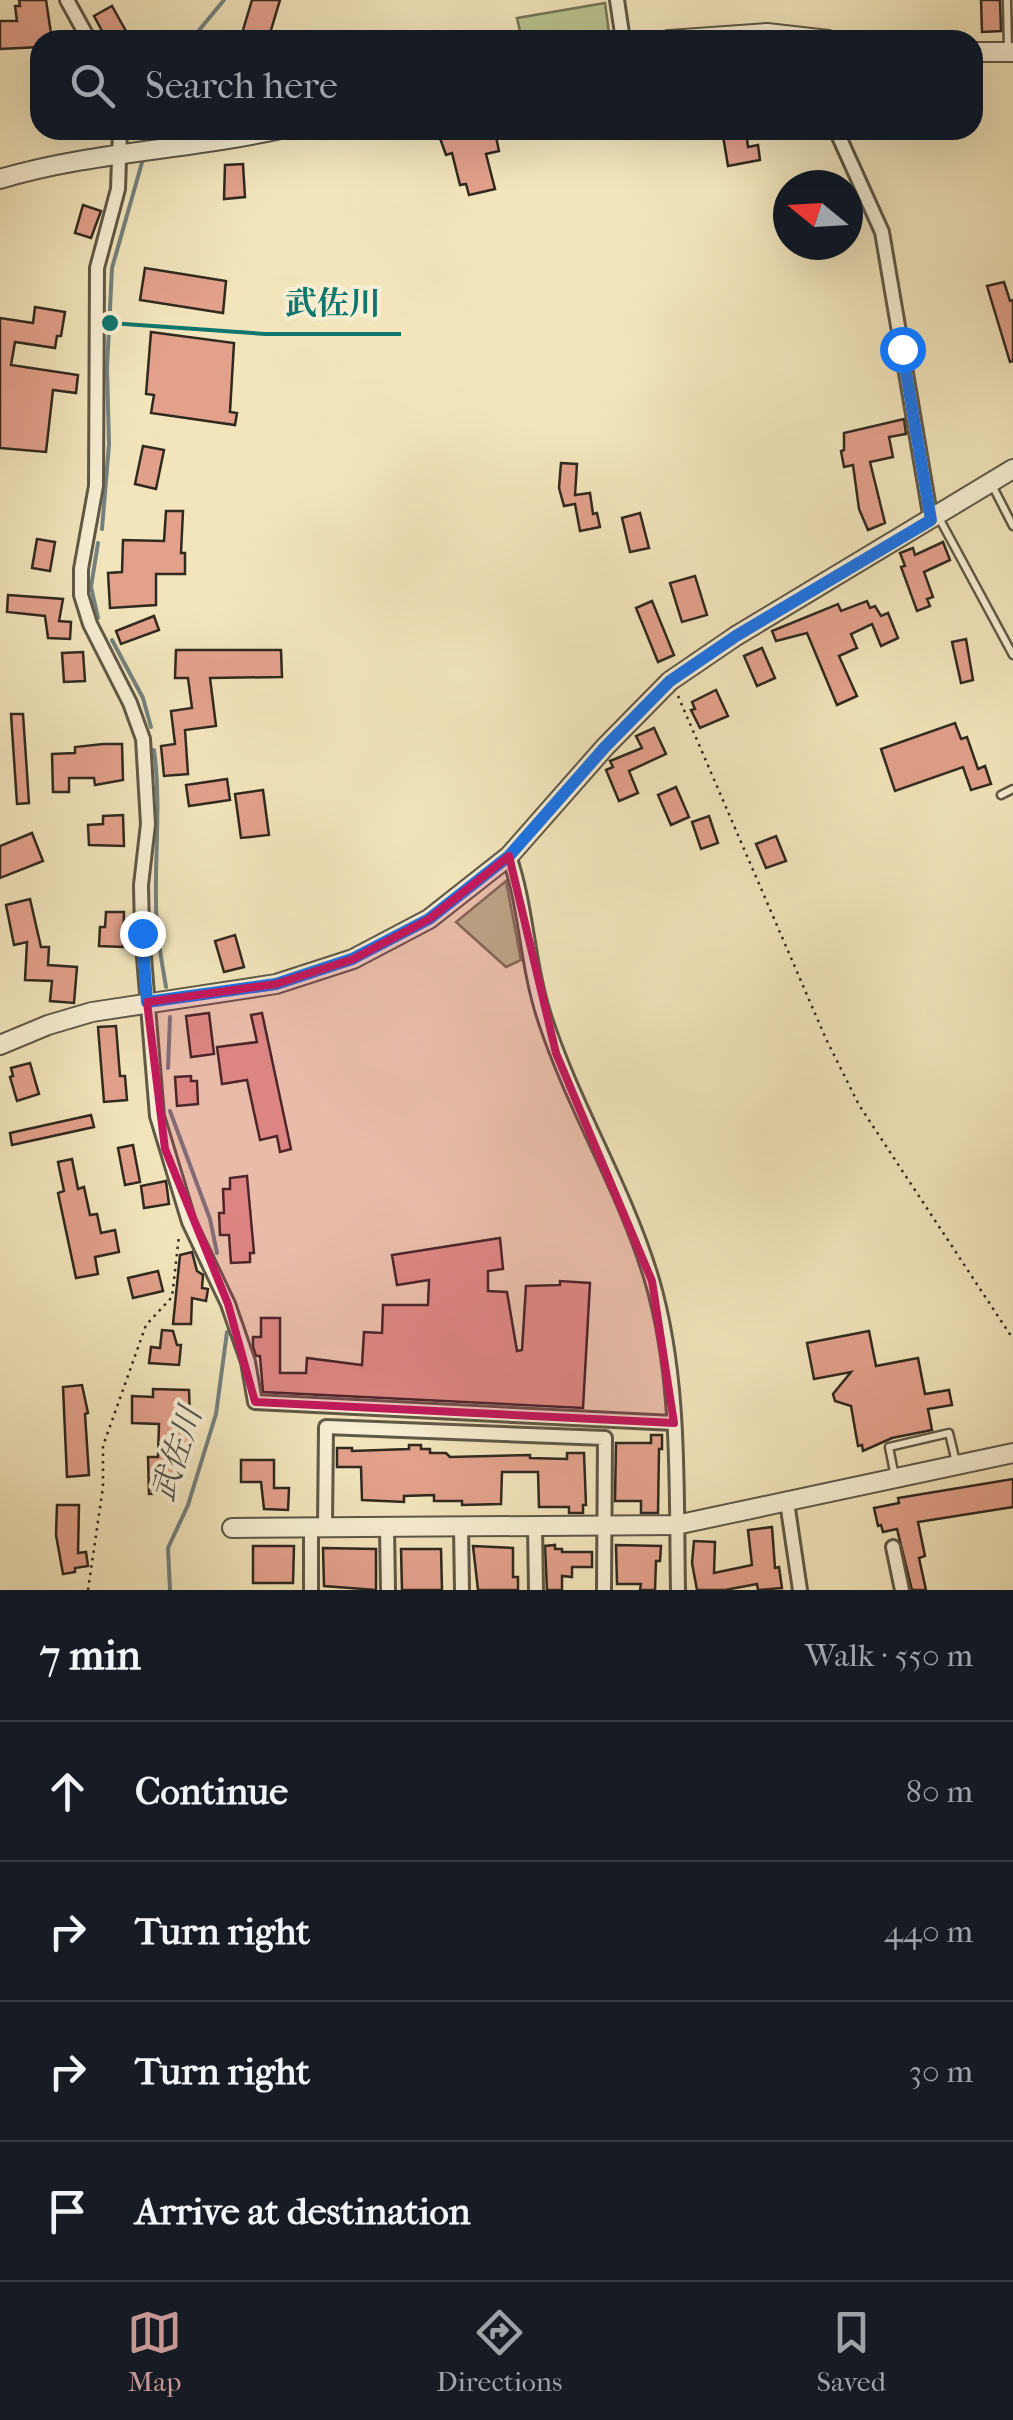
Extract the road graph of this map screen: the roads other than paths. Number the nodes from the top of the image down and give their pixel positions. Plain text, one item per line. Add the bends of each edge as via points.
1 (67, 0) edge
2 (617, 0) edge
3 (1007, 0) edge
4 (84, 30) edge
5 (622, 30) edge
6 (983, 52) edge
7 (1010, 52) edge
8 (122, 140) edge
9 (218, 140) edge
10 (841, 140) edge
11 (126, 155) junction
12 (0, 179) edge
13 (1013, 470) edge
14 (991, 483) junction
15 (935, 518) junction
16 (1013, 526) edge
17 (1013, 656) edge
18 (1013, 790) edge
19 (1001, 795) dead end
20 (509, 856) junction
21 (147, 1002) junction
22 (0, 1045) edge
23 (674, 1423) junction
24 (1013, 1453) edge
25 (957, 1465) junction
26 (895, 1479) junction
27 (787, 1502) junction
28 (676, 1525) junction
29 (318, 1526) junction
30 (387, 1526) junction
31 (535, 1526) junction
32 (604, 1526) junction
33 (461, 1527) junction
34 (232, 1528) dead end
35 (893, 1547) dead end
36 (311, 1590) edge
37 (388, 1590) edge
38 (462, 1590) edge
39 (536, 1590) edge
40 (604, 1590) edge
41 (678, 1590) edge
42 (800, 1590) edge
43 (902, 1590) edge

1 - 4 street
2 - 5 street
3 - 7 lane
6 - 7 street
8 - 11 street
9 - 11 street
10 - 15 street via 882,232
11 - 12 street
11 - 21 street via 96,268 96,486 80,596 143,739
13 - 14 street
14 - 15 street
14 - 16 lane
15 - 17 lane
15 - 20 street via 670,681
18 - 19 lane
20 - 21 street via 429,919 352,959 276,984
20 - 23 street via 550,1036 652,1281
21 - 22 street via 92,1012
21 - 23 street via 157,1116 189,1222 248,1362 255,1402
23 - 28 street
24 - 25 street
25 - 26 street
25 - 26 lane via 950,1433 889,1447
26 - 27 street
27 - 28 street
27 - 42 street
28 - 32 street
28 - 41 street
29 - 30 street
29 - 32 street via 326,1428 605,1438
29 - 34 street
29 - 36 street
30 - 33 street
30 - 37 street
31 - 32 street
31 - 33 street
31 - 39 street
32 - 40 street
33 - 38 street
35 - 43 street

